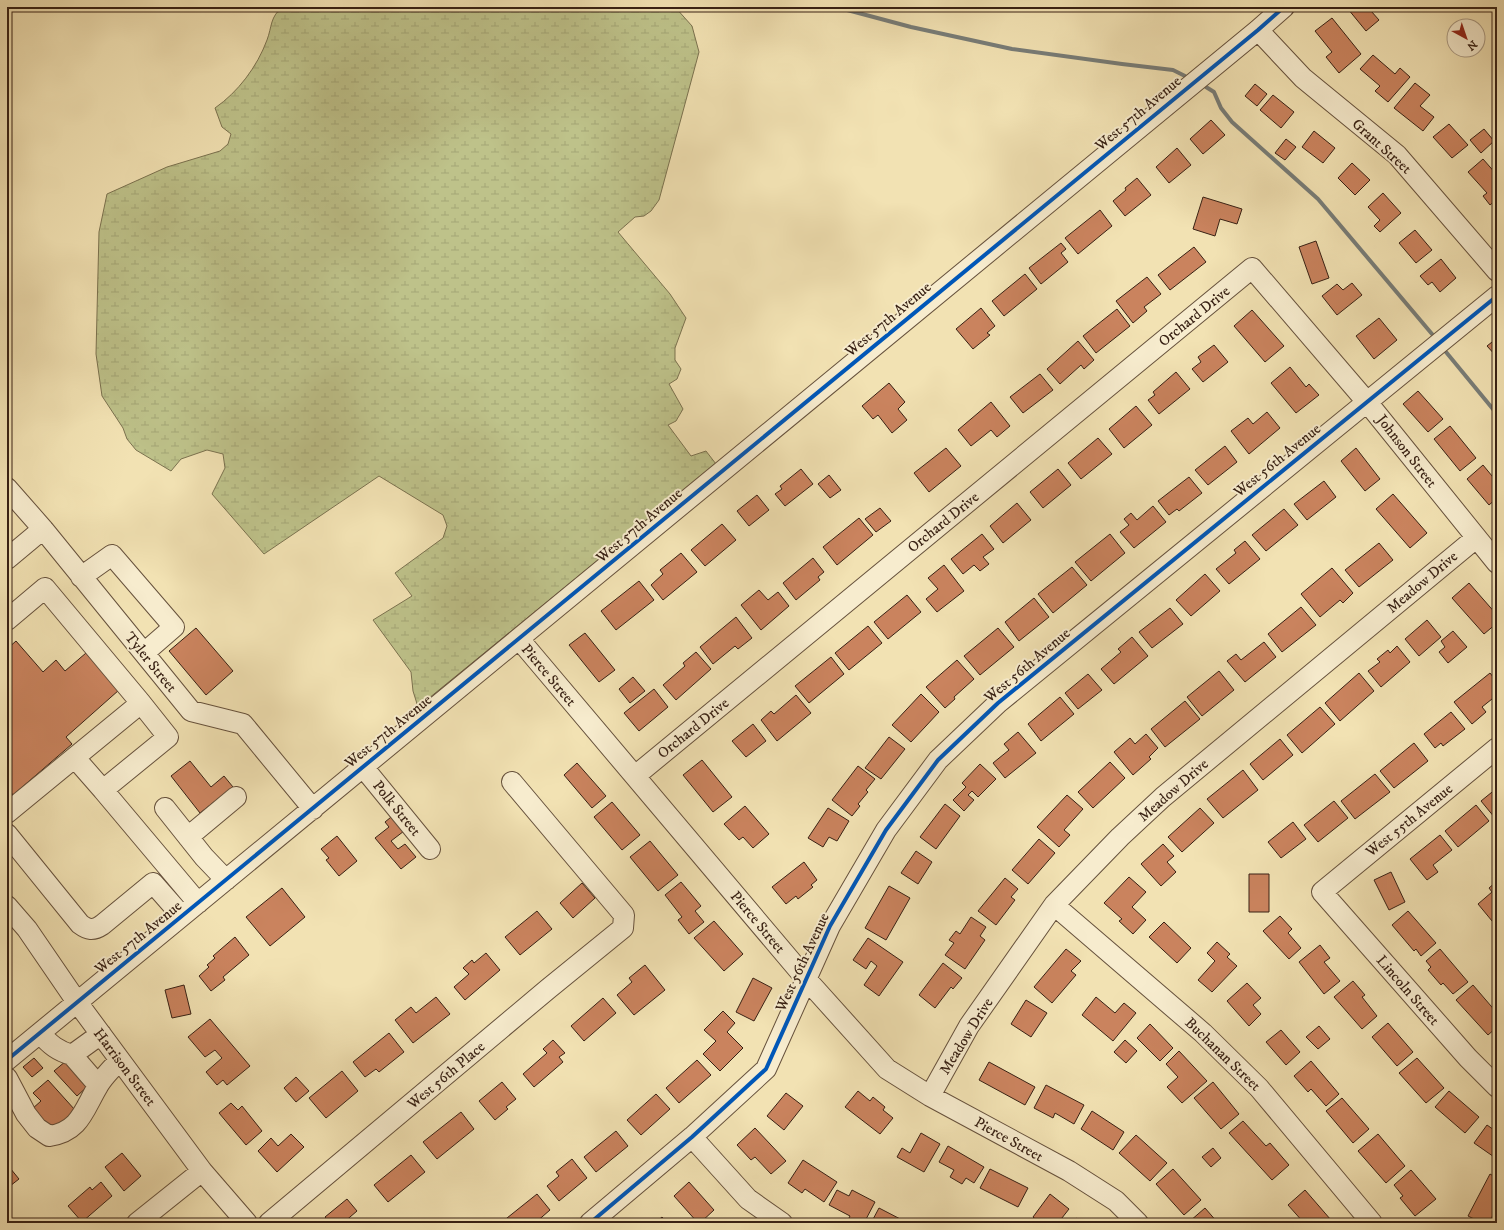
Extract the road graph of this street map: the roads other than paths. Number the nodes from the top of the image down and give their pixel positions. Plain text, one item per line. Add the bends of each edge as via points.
1 (1270, 16) edge
2 (1252, 268) joint
3 (1497, 271) edge
4 (1497, 296) edge
5 (1367, 402) junction
6 (7, 488) edge
7 (43, 529) junction
8 (1476, 538) junction
9 (7, 559) edge
10 (1497, 563) edge
11 (81, 577) junction
12 (7, 620) edge
13 (519, 639) junction
14 (144, 653) junction
15 (141, 703) junction
16 (1497, 748) edge
17 (74, 758) junction
18 (363, 767) junction
19 (635, 776) junction
20 (512, 782) dead end
21 (103, 790) junction
22 (236, 797) dead end
23 (165, 808) dead end
24 (313, 809) junction
25 (7, 813) edge
26 (7, 834) edge
27 (188, 837) junction
28 (430, 849) dead end
29 (169, 868) junction
30 (226, 880) junction
31 (153, 883) junction
32 (1322, 892) joint
33 (198, 903) junction
34 (1054, 905) junction
35 (7, 906) edge
36 (182, 916) junction
37 (807, 980) junction
38 (77, 1002) junction
39 (40, 1033) junction
40 (101, 1034) junction
41 (72, 1054) junction
42 (7, 1060) edge
43 (120, 1060) junction
44 (7, 1078) edge
45 (98, 1085) junction
46 (1497, 1087) edge
47 (930, 1096) junction
48 (692, 1137) junction
49 (202, 1171) junction
50 (137, 1223) edge
51 (247, 1223) edge
52 (270, 1223) edge
53 (590, 1223) edge
54 (782, 1223) edge
55 (1138, 1223) edge
56 (1372, 1223) edge

1 - 3 street, Grant Street via 1303,78 1397,155
1 - 13 street, West 57th Avenue
2 - 5 street, Johnson Street
2 - 19 street, Orchard Drive
4 - 5 street, West 56th Avenue
5 - 8 street, Johnson Street
5 - 37 street, West 56th Avenue via 998,703 938,760 886,830 830,926
6 - 7 street, Tyler Street
7 - 9 street
7 - 11 street, Tyler Street
8 - 10 street, Johnson Street
8 - 34 street, Meadow Drive via 1163,797
11 - 14 street, Tyler Street
11 - 14 street via 112,555 174,627
12 - 15 street via 45,588
13 - 18 street, West 57th Avenue
13 - 19 street, Pierce Street
14 - 24 street, Tyler Street via 191,711 243,724
15 - 17 street
15 - 21 street via 168,737
16 - 32 street, West 55th Avenue
17 - 21 street
17 - 25 street
18 - 24 street, West 57th Avenue
18 - 28 street, Polk Street
19 - 37 street, Pierce Street
20 - 52 street, West 56th Place via 624,915 623,928
21 - 29 street
22 - 27 street
23 - 27 street
24 - 30 street, West 57th Avenue
26 - 31 street via 80,924 87,929 95,929 102,925
27 - 30 street
29 - 31 street
29 - 33 street
30 - 33 street, West 57th Avenue
31 - 36 street
32 - 46 street, Lincoln Street via 1468,1058
33 - 36 street, West 57th Avenue
34 - 47 street, Meadow Drive via 969,1026
34 - 56 street, Buchanan Street via 1203,1033 1259,1088
35 - 38 street, Harrison Street via 27,929
36 - 38 street, West 57th Avenue
37 - 47 street, Pierce Street via 887,1070
37 - 48 street, West 56th Avenue via 766,1069
38 - 39 street, West 57th Avenue
38 - 40 street, Harrison Street
39 - 41 street via 54,1048
39 - 42 street, West 57th Avenue
40 - 41 street
40 - 43 street, Harrison Street
41 - 45 street
43 - 45 street
43 - 49 street, Harrison Street
44 - 45 street via 26,1114 49,1136 59,1135 81,1118
47 - 55 street, Pierce Street via 1068,1171 1116,1201
48 - 53 street, West 56th Avenue
48 - 54 street via 748,1199
49 - 50 street
49 - 51 street, Harrison Street

